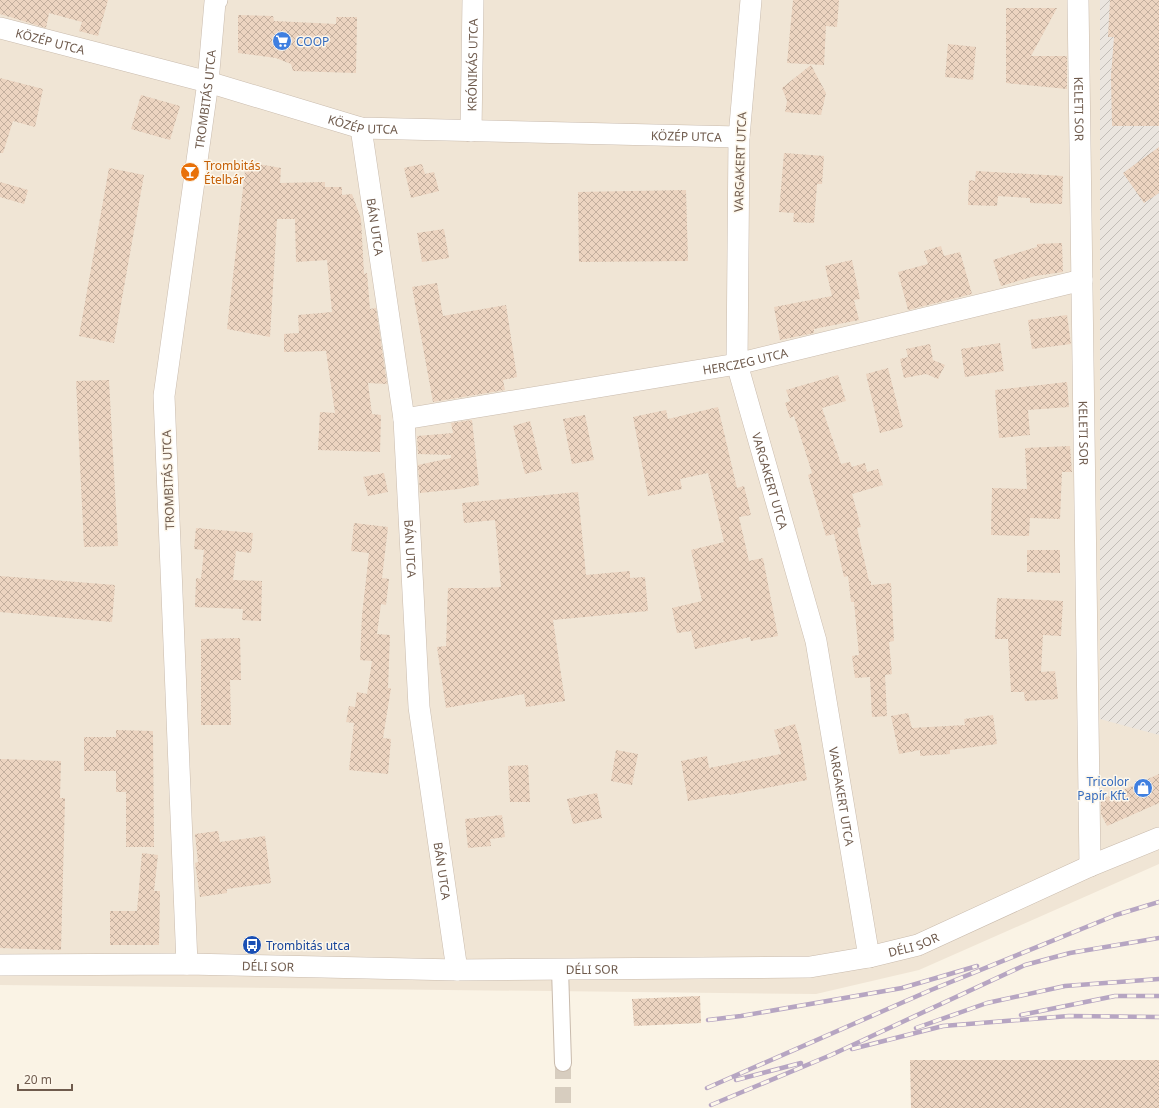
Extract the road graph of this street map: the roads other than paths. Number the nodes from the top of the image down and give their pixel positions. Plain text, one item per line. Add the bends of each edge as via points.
1 (217, 0) edge
2 (473, 0) edge
3 (751, 0) edge
4 (1078, 0) edge
5 (0, 28) edge
6 (208, 82) junction
7 (361, 128) junction
8 (471, 131) junction
9 (739, 137) junction
10 (1082, 280) junction
11 (737, 364) junction
12 (404, 419) junction
13 (1159, 838) edge
14 (1090, 866) junction
15 (869, 957) junction
16 (187, 964) junction
17 (0, 965) edge
18 (457, 970) junction
19 (560, 970) junction
20 (563, 1064) tunnel mouth

1 - 6 street, TROMBITÁS UTCA
2 - 8 street, KRÓNIKÁS UTCA
3 - 9 street, VARGAKERT UTCA
4 - 10 street, KELETI SOR
5 - 6 street, KÖZÉP UTCA
6 - 7 street, KÖZÉP UTCA
6 - 16 street, TROMBITÁS UTCA via 164,396
7 - 8 street, KÖZÉP UTCA
7 - 12 street, BÁN UTCA
8 - 9 street, KÖZÉP UTCA
9 - 11 street, VARGAKERT UTCA
10 - 11 street, HERCZEG UTCA
10 - 14 street, KELETI SOR
11 - 12 street, HERCZEG UTCA
11 - 15 street, VARGAKERT UTCA via 816,641
12 - 18 street, BÁN UTCA via 419,707
13 - 14 street, DÉLI SOR
14 - 15 street, DÉLI SOR via 918,945
15 - 19 street, DÉLI SOR via 810,967
16 - 17 street, DÉLI SOR
16 - 18 street, DÉLI SOR
18 - 19 street, DÉLI SOR
19 - 20 street

